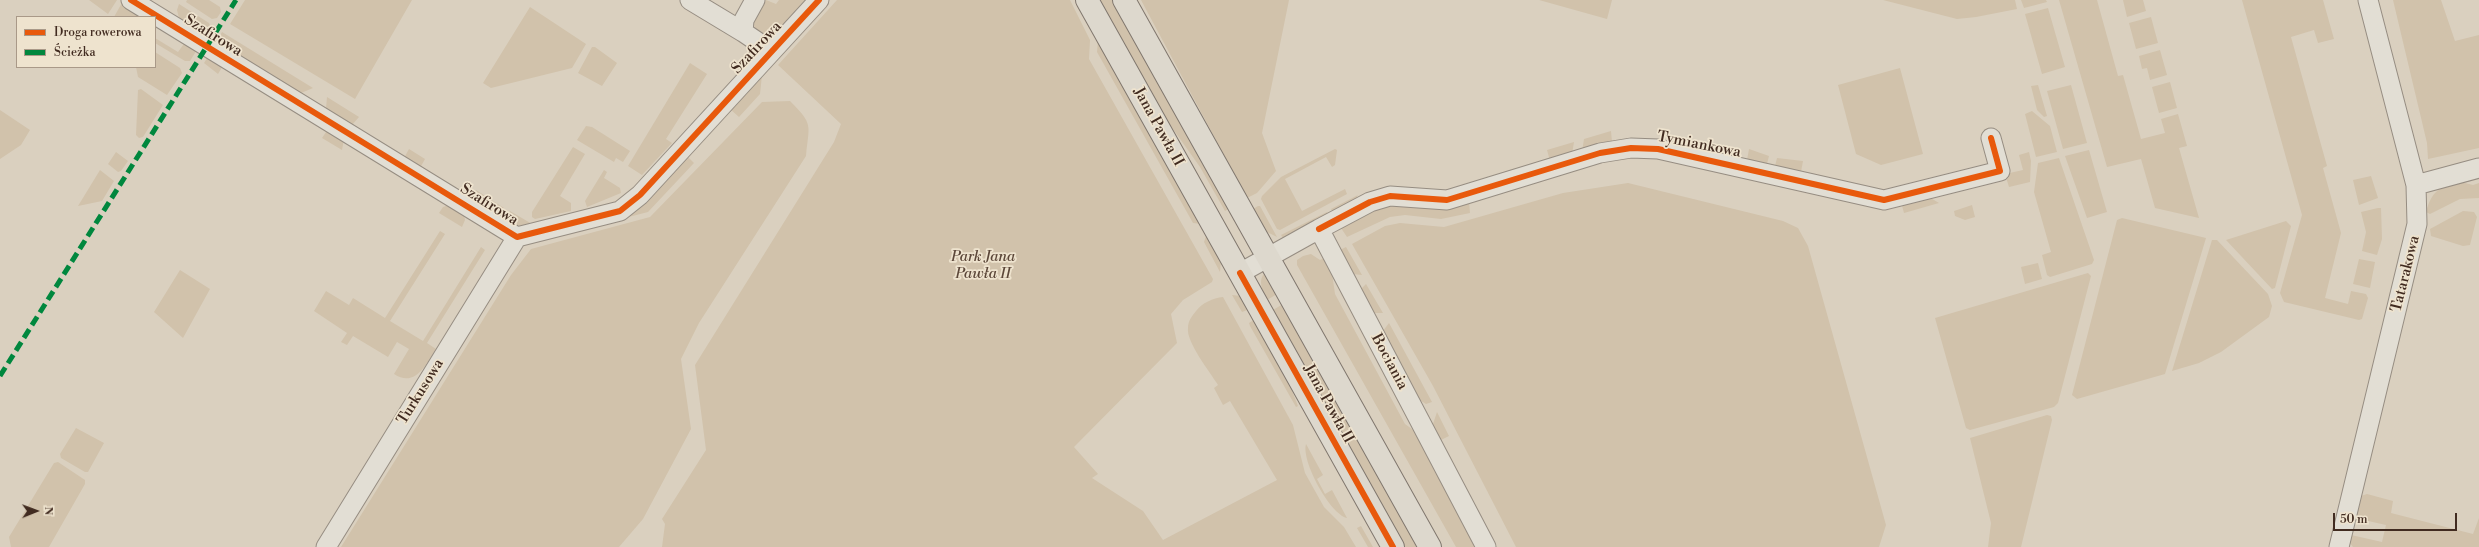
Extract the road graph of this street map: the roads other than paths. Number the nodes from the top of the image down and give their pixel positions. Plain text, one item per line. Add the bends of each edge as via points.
1 (131, 0) edge
2 (690, 0) edge
3 (755, 0) edge
4 (819, 0) edge
5 (1087, 0) edge
6 (1124, 0) edge
7 (2368, 0) edge
8 (743, 32) junction
9 (772, 51) junction
10 (1991, 138) dead end
11 (2479, 168) edge
12 (2416, 185) junction
13 (1319, 229) junction
14 (517, 237) junction
15 (1268, 258) junction
16 (1240, 273) junction
17 (326, 547) edge
18 (1393, 547) edge
19 (1430, 547) edge
20 (1486, 547) edge
21 (2339, 547) edge

1 - 14 street, Szafirowa
2 - 8 street
3 - 8 street via 744,20
4 - 9 street, Szafirowa
5 - 16 main road, Jana Pawła II
6 - 15 main road, Jana Pawła II
7 - 12 street, Tatarakowa
8 - 9 street
9 - 14 street, Szafirowa via 640,194 620,211
10 - 13 street, Tymiankowa via 2000,171 1884,200 1658,149 1630,148 1600,153 1447,200 1390,196 1370,202
11 - 12 street
12 - 21 street, Tatarakowa via 2417,224 2414,239
13 - 15 street
13 - 20 street, Bociania
14 - 17 street, Turkusowa
15 - 16 street
15 - 19 main road, Jana Pawła II
16 - 18 main road, Jana Pawła II

